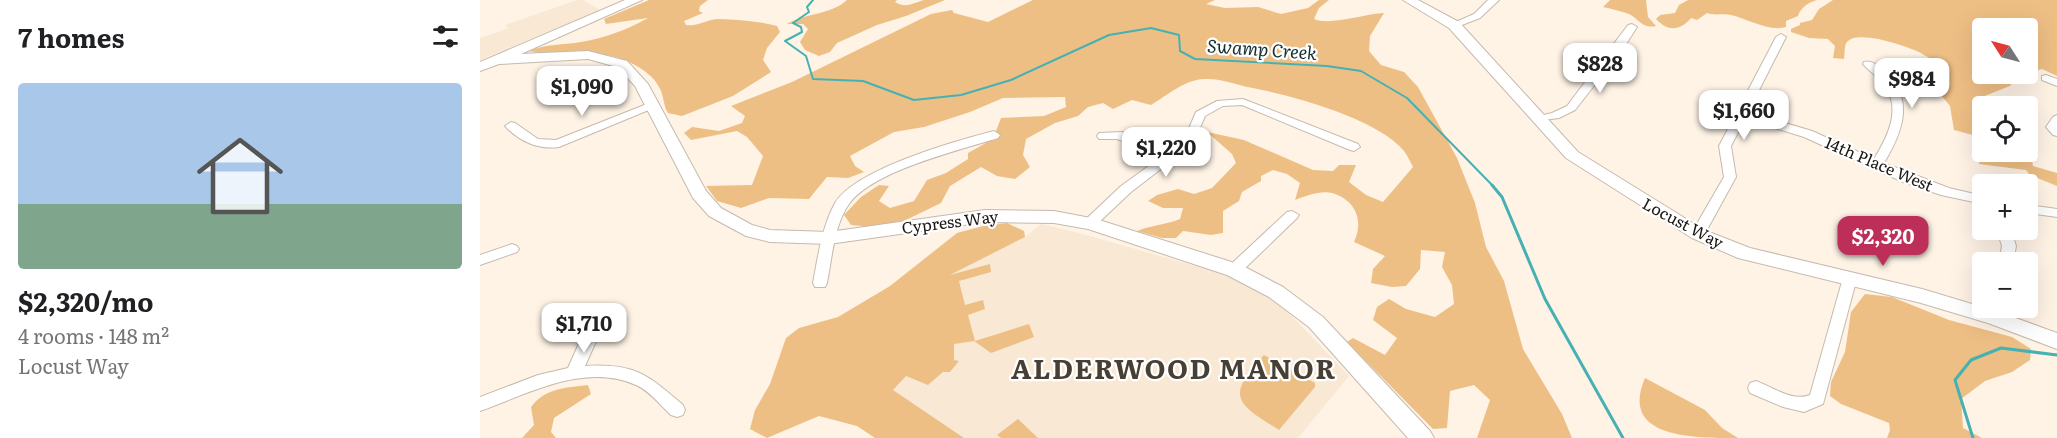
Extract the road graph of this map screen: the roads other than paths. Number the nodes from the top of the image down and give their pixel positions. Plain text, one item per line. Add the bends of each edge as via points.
1 (636, 0) edge
2 (1408, 0) edge
3 (1494, 0) edge
4 (1454, 25) junction
5 (1632, 27) dead end
6 (1781, 37) dead end
7 (487, 63) edge
8 (1868, 64) dead end
9 (652, 105) junction
10 (1742, 114) junction
11 (1539, 119) junction
12 (2057, 119) edge
13 (511, 126) dead end
14 (2057, 132) edge
15 (994, 135) dead end
16 (1103, 135) dead end
17 (1354, 147) dead end
18 (1170, 156) junction
19 (1875, 166) junction
20 (1972, 198) edge
21 (2038, 210) edge
22 (2057, 213) edge
23 (1292, 215) dead end
24 (1090, 223) junction
25 (1698, 234) junction
26 (829, 238) junction
27 (512, 249) dead end
28 (480, 260) edge
29 (1234, 270) junction
30 (1850, 278) junction
31 (820, 283) dead end
32 (1972, 307) edge
33 (2007, 318) edge
34 (597, 321) dead end
35 (2054, 340) edge
36 (575, 371) junction
37 (1756, 388) dead end
38 (480, 404) edge
39 (677, 410) dead end
40 (1422, 438) edge

1 - 7 street
2 - 4 street, Locust Way
3 - 4 street via 1477,16
4 - 11 street, Locust Way
5 - 11 street via 1571,108
6 - 10 street
7 - 9 street, Cypress Way via 571,55 610,59 630,70
8 - 19 street via 1895,89 1898,107 1898,127
9 - 13 street via 548,145 541,146
9 - 26 street, Cypress Way via 699,194 715,212 746,230 770,236
10 - 19 street, 14th Place West via 1809,134
10 - 25 street via 1725,146 1730,177
11 - 25 street, Locust Way via 1572,155
12 - 14 street via 2052,127
15 - 26 street via 858,185 842,201
16 - 18 street via 1118,135
17 - 18 street via 1244,102 1221,103 1200,114 1192,134
18 - 24 street
19 - 20 street, 14th Place West
21 - 22 street
23 - 29 street
24 - 26 street, Cypress Way via 1027,215 985,216
24 - 29 street, Cypress Way
25 - 30 street, Locust Way via 1745,253
26 - 31 street
27 - 28 street
29 - 40 street, Cypress Way via 1266,286 1316,322
30 - 32 street, Locust Way
30 - 37 street via 1817,399 1804,405
33 - 35 street, Locust Way
34 - 36 street
36 - 38 street
36 - 39 street via 615,372 643,381

